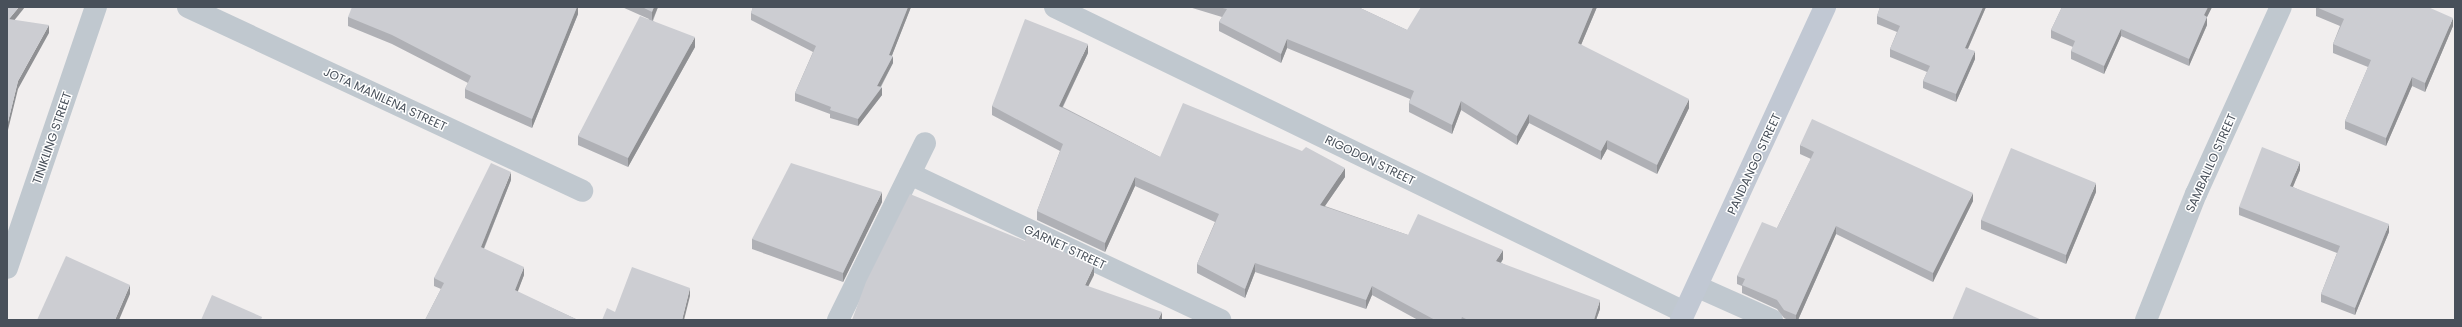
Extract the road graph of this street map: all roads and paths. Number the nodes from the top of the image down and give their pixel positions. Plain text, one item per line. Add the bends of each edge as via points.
1 (96, 7) edge
2 (188, 7) edge
3 (1056, 7) edge
4 (1825, 7) edge
5 (2281, 7) edge
6 (925, 143) dead end
7 (910, 174) junction
8 (582, 190) dead end
9 (7, 268) edge
10 (1698, 287) junction
11 (1682, 316) edge
12 (838, 320) edge
13 (1220, 320) edge
14 (1772, 320) edge
15 (2146, 320) edge

1 - 9 street, TINIKLING STREET
2 - 8 street, JOTA MANILENA STREET
3 - 11 street, RIGODON STREET
4 - 10 street, PANDANGO STREET
5 - 15 street, SAMBALILO STREET via 2196,194
6 - 7 street
7 - 12 street
7 - 13 street, GARNET STREET
10 - 11 street, PANDANGO STREET
10 - 14 street

